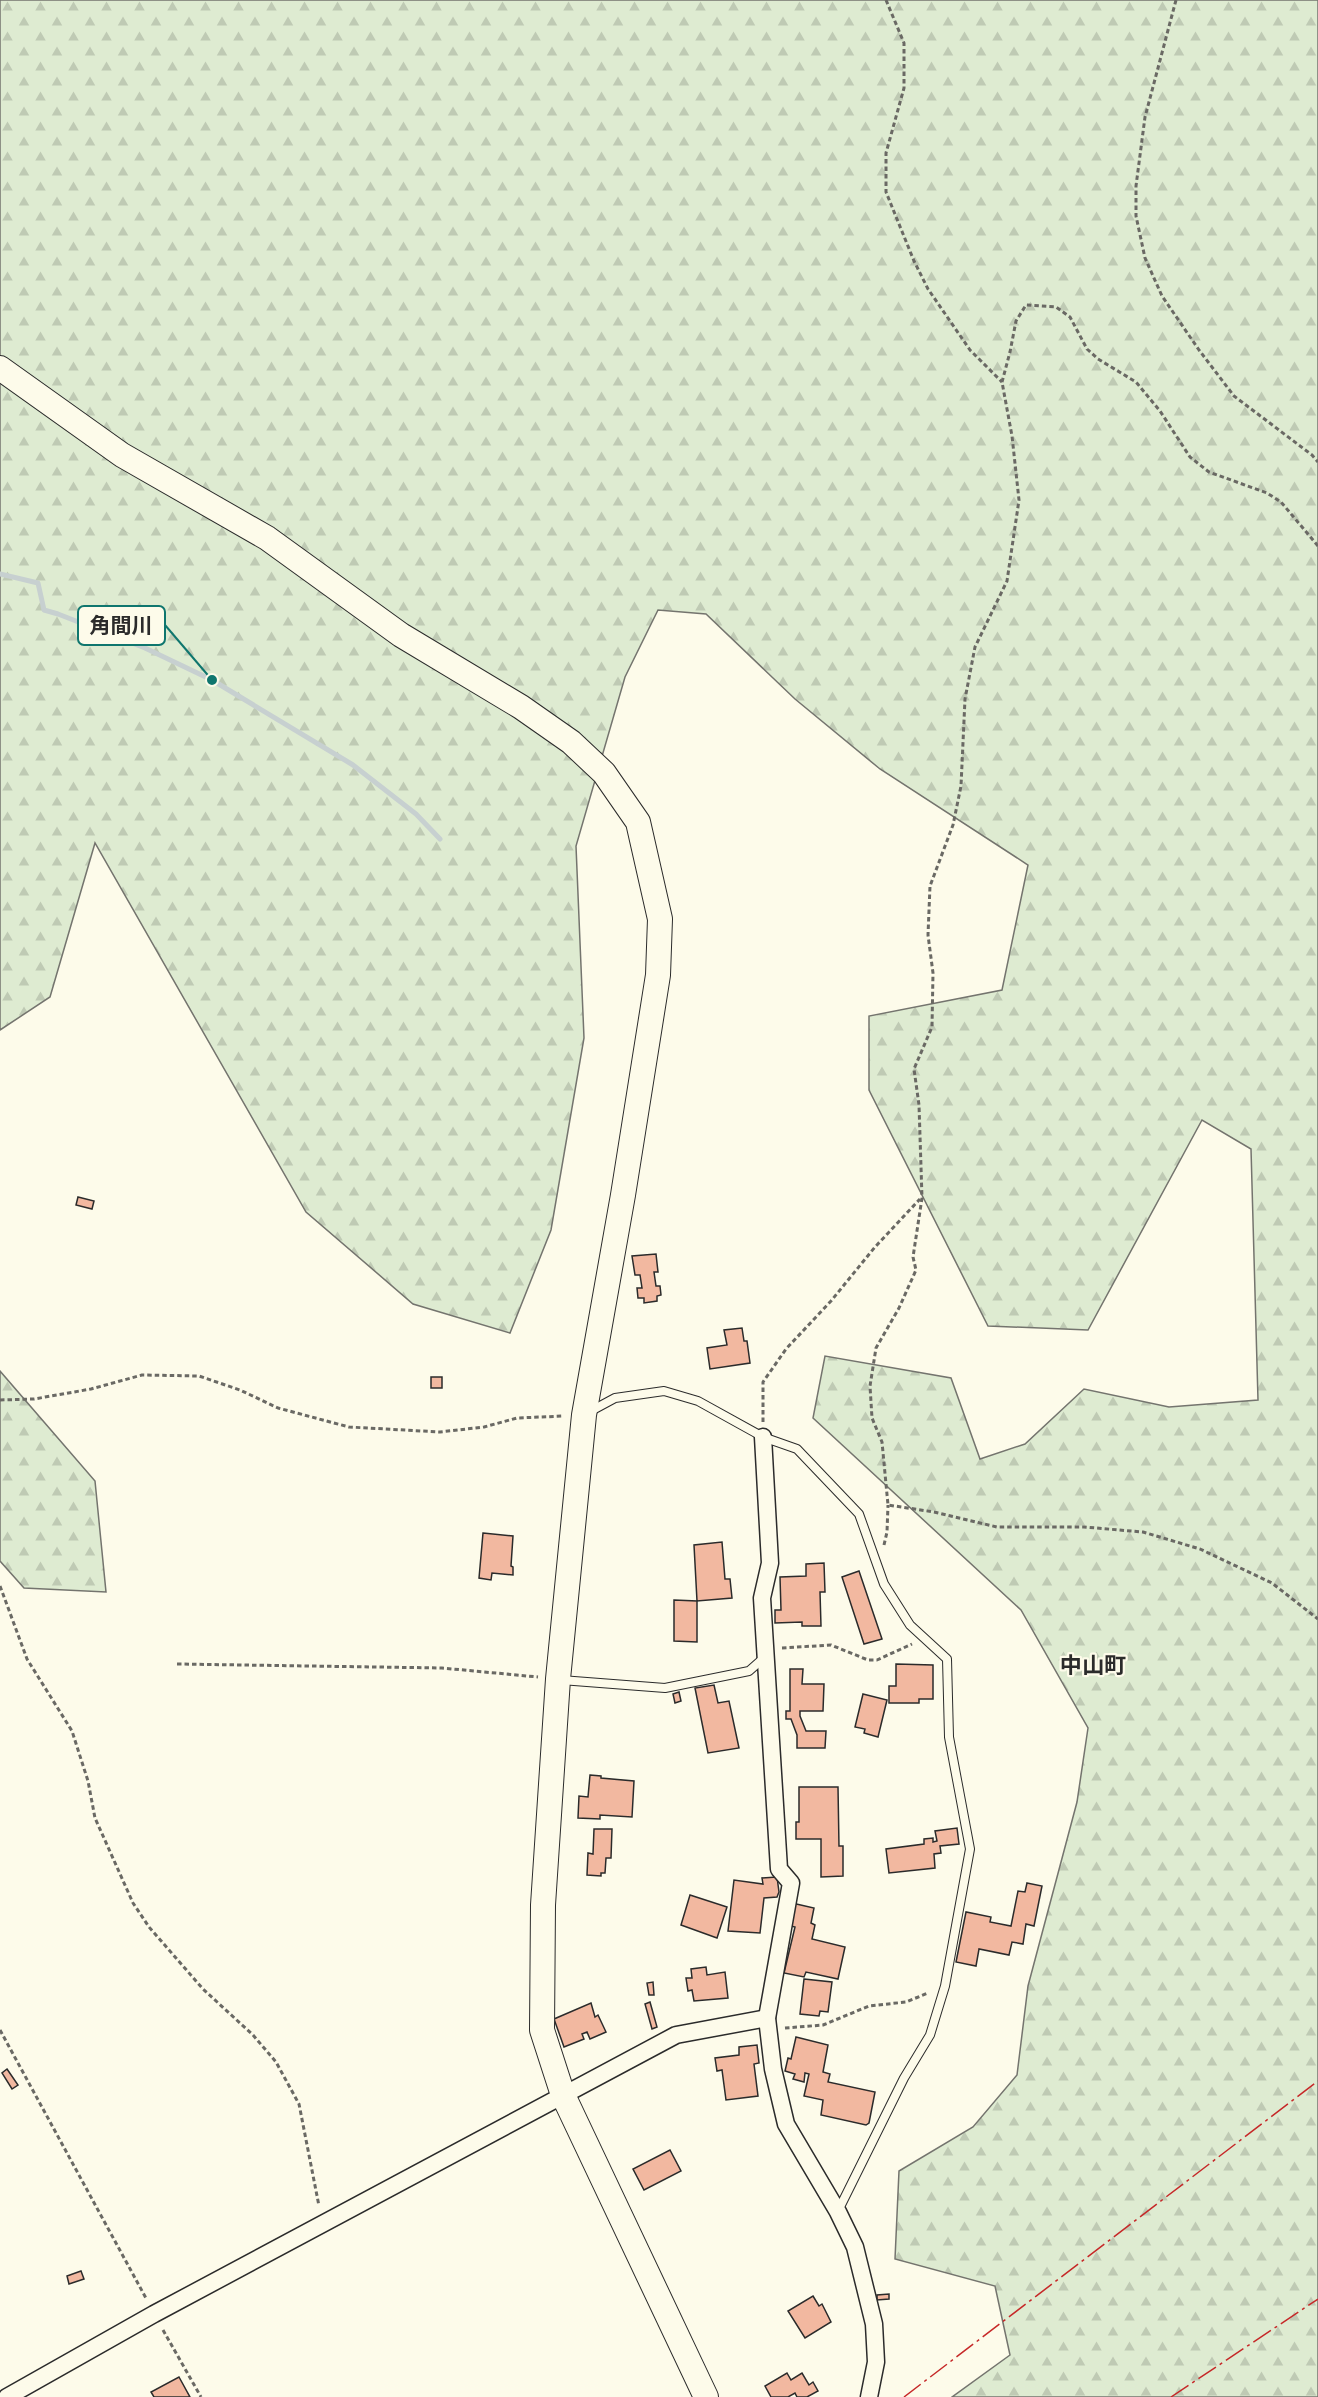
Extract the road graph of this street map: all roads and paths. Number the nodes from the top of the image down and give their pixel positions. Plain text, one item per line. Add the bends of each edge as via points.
1 (886, 0) edge
2 (1176, 0) edge
3 (0, 368) edge
4 (1002, 382) junction
5 (1318, 462) edge
6 (1318, 546) edge
7 (922, 1198) junction
8 (0, 1400) edge
9 (584, 1415) junction
10 (763, 1437) junction
11 (888, 1505) junction
12 (878, 1566) junction
13 (0, 1586) edge
14 (1318, 1619) edge
15 (930, 1641) junction
16 (768, 1655) junction
17 (177, 1664) dead end
18 (558, 1679) junction
19 (945, 1986) junction
20 (768, 2025) junction
21 (0, 2030) edge
22 (562, 2095) junction
23 (838, 2212) junction
24 (323, 2223) junction
25 (154, 2314) junction
26 (7, 2397) edge
27 (201, 2397) edge
28 (706, 2397) edge
29 (869, 2397) edge

1 - 4 path via 904,43 904,88 886,153 886,192 928,289 970,350
2 - 5 path via 1145,117 1139,163 1136,216 1145,258 1162,296 1234,396
3 - 9 street via 122,455 267,538 400,635 571,742 604,773 638,822 660,919 657,975
4 - 6 path via 1016,321 1026,305 1056,307 1070,317 1087,349 1136,382 1190,457 1209,472 1281,502
4 - 7 path via 1019,500 1007,580 975,647 965,699 962,786 953,825 930,886 932,1027 914,1069
7 - 10 path via 786,1349 763,1382
7 - 11 path via 913,1257 916,1270 876,1348 870,1386 873,1418 882,1442
8 - 9 path via 80,1391 142,1375 199,1376 278,1408 349,1427 440,1432 517,1418
9 - 10 lane via 615,1398 664,1391 698,1401
9 - 18 street
10 - 12 lane via 798,1449 860,1514
10 - 16 street via 770,1563 762,1598
11 - 12 path via 887,1532
11 - 14 path via 997,1527 1143,1532 1200,1549 1272,1583
12 - 15 lane via 910,1625
13 - 24 path via 27,1659 72,1731 95,1818 133,1903 203,1989 276,2062 299,2104
15 - 16 path via 908,1645 877,1660 831,1645 776,1648
15 - 19 lane via 947,1659 950,1737 970,1849
16 - 18 lane via 749,1671 664,1688
16 - 20 street via 779,1869 791,1883
17 - 18 path via 442,1668
18 - 22 street via 543,1905 542,2030
19 - 20 path via 906,2002 870,2006 823,2025
19 - 23 lane via 930,2035 904,2078
20 - 22 street via 675,2036
20 - 23 street via 786,2124
21 - 25 path
22 - 24 street
22 - 28 street
23 - 29 street via 855,2247 874,2324 876,2362
24 - 25 street
25 - 26 street
25 - 27 path

